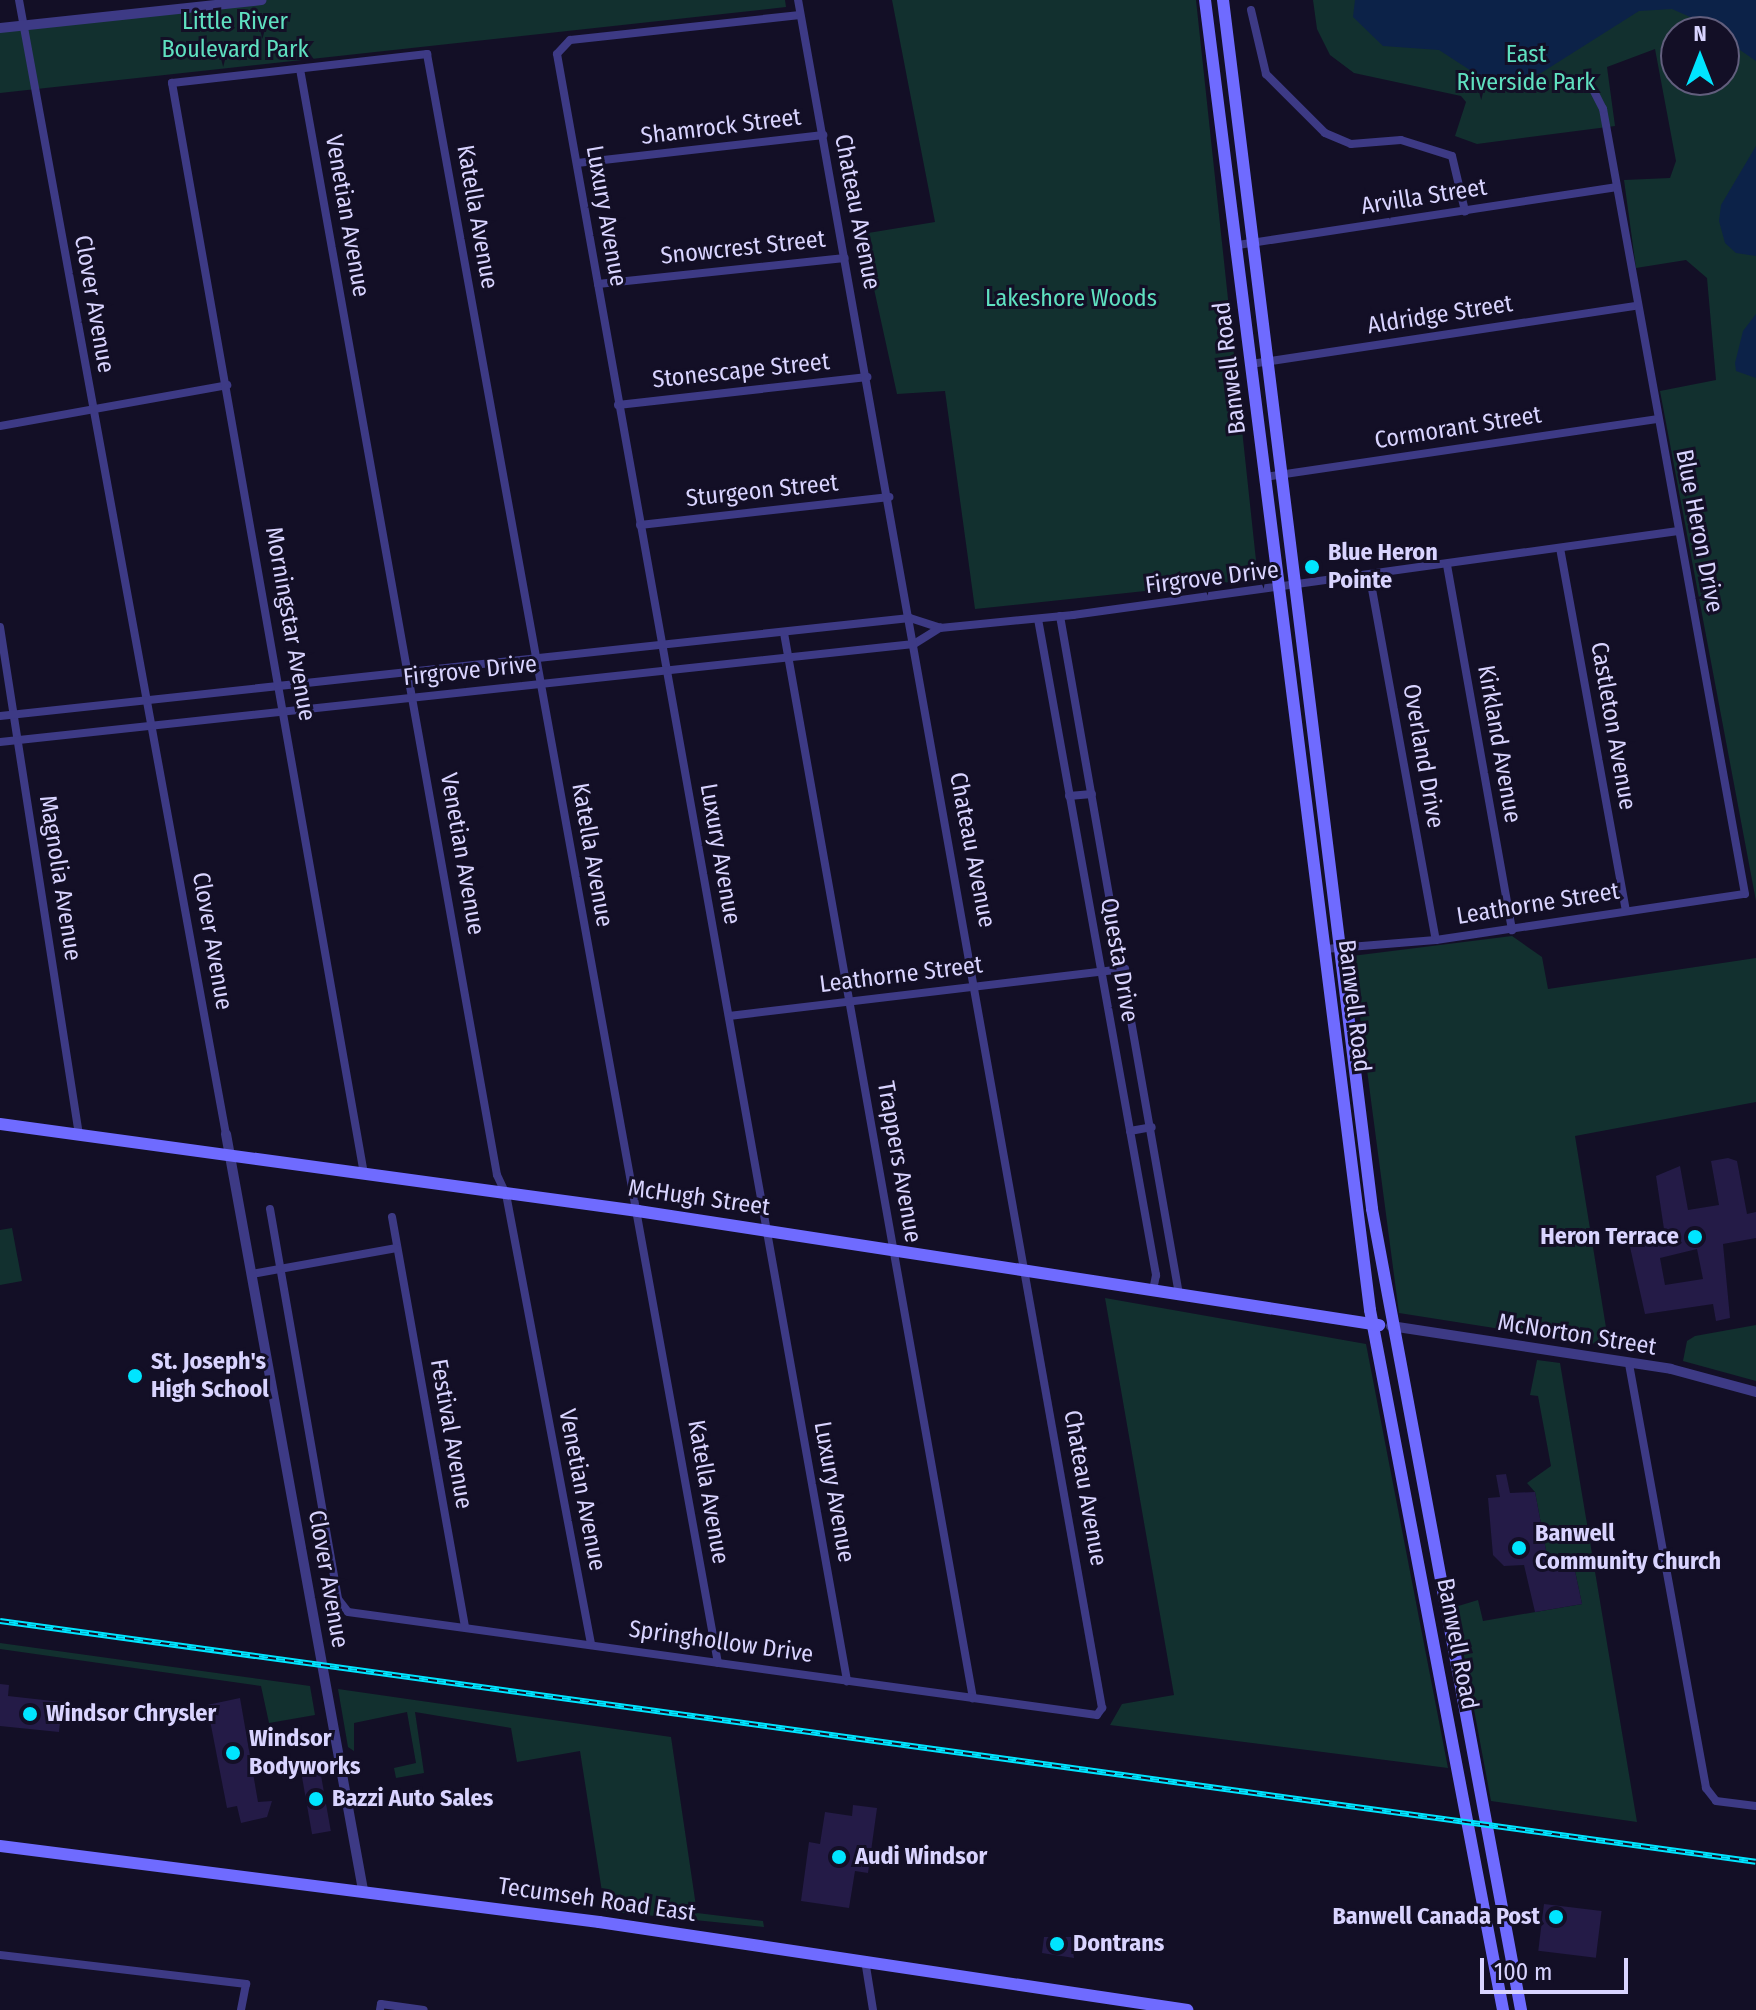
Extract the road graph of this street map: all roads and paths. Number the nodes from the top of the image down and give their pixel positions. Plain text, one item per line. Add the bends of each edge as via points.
1 (19, 0) edge
2 (262, 0) edge
3 (798, 0) edge
4 (1205, 0) edge
5 (1223, 0) edge
6 (155, 6) edge
7 (1251, 10) dead end
8 (800, 15) junction
9 (24, 26) junction
10 (0, 28) edge
11 (300, 69) junction
12 (1593, 89) dead end
13 (823, 135) junction
14 (577, 163) junction
15 (1616, 187) junction
16 (1465, 211) junction
17 (1253, 243) junction
18 (1238, 245) junction
19 (845, 258) junction
20 (598, 284) junction
21 (1636, 306) junction
22 (1268, 362) junction
23 (1251, 364) junction
24 (867, 377) junction
25 (227, 385) junction
26 (618, 405) junction
27 (93, 409) junction
28 (1657, 419) junction
29 (0, 426) edge
30 (1282, 475) junction
31 (1265, 477) junction
32 (889, 497) junction
33 (640, 525) junction
34 (1678, 531) junction
35 (1560, 548) junction
36 (1447, 565) junction
37 (1370, 578) junction
38 (1294, 588) junction
39 (1278, 590) junction
40 (1060, 616) junction
41 (910, 618) junction
42 (1038, 619) junction
43 (0, 627) edge
44 (940, 628) junction
45 (784, 633) junction
46 (914, 644) junction
47 (662, 647) junction
48 (789, 658) junction
49 (537, 659) junction
50 (666, 669) junction
51 (410, 672) junction
52 (542, 684) junction
53 (282, 686) junction
54 (414, 697) junction
55 (149, 702) junction
56 (286, 711) junction
57 (16, 715) junction
58 (0, 716) edge
59 (154, 725) junction
60 (18, 740) junction
61 (0, 742) edge
62 (1092, 794) junction
63 (1069, 796) junction
64 (1747, 882) joint
65 (1626, 911) junction
66 (1512, 930) junction
67 (1436, 940) junction
68 (1341, 948) junction
69 (1325, 949) junction
70 (1125, 969) junction
71 (1100, 972) junction
72 (978, 986) junction
73 (850, 1002) junction
74 (729, 1016) junction
75 (0, 1124) edge
76 (1152, 1127) junction
77 (1130, 1131) junction
78 (226, 1134) joint
79 (79, 1135) junction
80 (230, 1156) junction
81 (364, 1174) junction
82 (506, 1194) junction
83 (270, 1209) dead end
84 (638, 1211) junction
85 (392, 1217) dead end
86 (767, 1230) junction
87 (397, 1248) junction
88 (894, 1250) junction
89 (280, 1268) junction
90 (1027, 1270) junction
91 (252, 1274) junction
92 (1153, 1290) junction
93 (1179, 1294) junction
94 (1372, 1324) junction
95 (1391, 1326) junction
96 (1629, 1364) junction
97 (1756, 1392) edge
98 (338, 1599) joint
99 (465, 1627) junction
100 (591, 1644) junction
101 (718, 1663) junction
102 (847, 1681) junction
103 (973, 1698) junction
104 (1102, 1708) joint
105 (1756, 1806) edge
106 (0, 1846) edge
107 (363, 1890) junction
108 (0, 1955) edge
109 (864, 1959) junction
110 (241, 2010) edge
111 (380, 2010) edge
112 (424, 2010) edge
113 (873, 2010) edge
114 (1187, 2010) edge
115 (1503, 2010) edge
116 (1521, 2010) edge

1 - 9 street, Clover Avenue
2 - 6 street
3 - 8 street, Chateau Avenue
4 - 18 main road, Banwell Road
5 - 17 main road, Banwell Road
6 - 9 street
7 - 16 street via 1266,74 1325,133 1351,144 1401,140 1452,156
8 - 13 street, Chateau Avenue
8 - 14 street, Luxury Avenue via 570,40 557,54
9 - 10 street
9 - 27 street, Clover Avenue
11 - 25 street, Morningstar Avenue via 172,83
11 - 49 street, Katella Avenue via 427,54
11 - 51 street, Venetian Avenue
12 - 15 street, Blue Heron Drive via 1603,109
13 - 14 street, Shamrock Street
13 - 19 street, Chateau Avenue
14 - 20 street, Luxury Avenue
15 - 16 street, Arvilla Street
15 - 21 street, Blue Heron Drive
16 - 17 street, Arvilla Street
17 - 18 street, Arvilla Street
17 - 22 main road, Banwell Road
18 - 23 main road, Banwell Road
19 - 20 street, Snowcrest Street
19 - 24 street, Chateau Avenue
20 - 26 street, Luxury Avenue
21 - 22 street, Aldridge Street
21 - 28 street, Blue Heron Drive
22 - 23 street, Aldridge Street
22 - 30 main road, Banwell Road
23 - 31 main road, Banwell Road
24 - 26 street, Stonescape Street
24 - 32 street, Chateau Avenue
25 - 27 street
25 - 53 street, Morningstar Avenue
26 - 33 street, Luxury Avenue
27 - 29 street
27 - 55 street, Clover Avenue
28 - 30 street, Cormorant Street
28 - 34 street, Blue Heron Drive
30 - 31 street, Cormorant Street
30 - 38 main road, Banwell Road
31 - 39 main road, Banwell Road
32 - 33 street, Sturgeon Street
32 - 41 street, Chateau Avenue
33 - 47 street, Luxury Avenue
34 - 35 street, Firgrove Drive
34 - 64 street, Blue Heron Drive
35 - 36 street, Firgrove Drive
35 - 65 street, Castleton Avenue
36 - 37 street, Firgrove Drive
36 - 66 street, Kirkland Avenue
37 - 38 street, Firgrove Drive
37 - 67 street, Overland Drive
38 - 39 street, Firgrove Drive
38 - 68 main road, Banwell Road
39 - 40 street, Firgrove Drive
39 - 69 main road, Banwell Road
40 - 42 street, Firgrove Drive
40 - 62 street, Questa Drive
41 - 44 street, Firgrove Drive
41 - 45 street, Firgrove Drive
41 - 46 street, Chateau Avenue
42 - 44 street, Firgrove Drive
42 - 63 street, Questa Drive
43 - 57 street, Magnolia Avenue
44 - 46 street, Firgrove Drive
45 - 47 street, Firgrove Drive
45 - 48 street, Trappers Avenue
46 - 48 street, Firgrove Drive
46 - 72 street, Chateau Avenue
47 - 49 street, Firgrove Drive
47 - 50 street, Luxury Avenue
48 - 50 street, Firgrove Drive
48 - 73 street, Trappers Avenue
49 - 51 street, Firgrove Drive
49 - 52 street, Katella Avenue
50 - 52 street, Firgrove Drive
50 - 74 street, Luxury Avenue
51 - 53 street, Firgrove Drive
51 - 54 street, Venetian Avenue
52 - 54 street, Firgrove Drive
52 - 84 street, Katella Avenue
53 - 55 street, Firgrove Drive
53 - 56 street, Morningstar Avenue
54 - 56 street, Firgrove Drive
54 - 82 street, Venetian Avenue via 497,1175
55 - 57 street, Firgrove Drive
55 - 59 street, Clover Avenue
56 - 59 street, Firgrove Drive
56 - 81 street, Morningstar Avenue
57 - 58 street, Firgrove Drive
57 - 60 street, Magnolia Avenue
59 - 60 street, Firgrove Drive
59 - 78 street, Clover Avenue
60 - 61 street, Firgrove Drive
60 - 79 street, Magnolia Avenue
62 - 63 street
62 - 70 street, Questa Drive
63 - 71 street, Questa Drive
64 - 65 street, Leathorne Street via 1745,894
65 - 66 street, Leathorne Street
66 - 67 street, Leathorne Street
67 - 68 street, Leathorne Street
68 - 69 street, Leathorne Street
68 - 95 main road, Banwell Road
69 - 94 main road, Banwell Road
70 - 71 street, Leathorne Street
70 - 76 street, Questa Drive
71 - 72 street, Leathorne Street
71 - 77 street, Questa Drive
72 - 73 street, Leathorne Street
72 - 90 street, Chateau Avenue
73 - 74 street, Leathorne Street
73 - 88 street, Trappers Avenue
74 - 86 street, Luxury Avenue
75 - 79 main road, McHugh Street
76 - 77 street
76 - 93 street, Questa Drive
77 - 92 street, Questa Drive via 1156,1275
78 - 80 street, Clover Avenue
79 - 80 main road, McHugh Street
80 - 81 main road, McHugh Street
80 - 91 street, Clover Avenue
81 - 82 main road, McHugh Street
82 - 84 main road, McHugh Street
82 - 100 street, Venetian Avenue
83 - 89 street, Clover Avenue
84 - 86 main road, McHugh Street
84 - 101 street, Katella Avenue
85 - 87 street, Festival Avenue
86 - 88 main road, McHugh Street
86 - 102 street, Luxury Avenue
87 - 89 street
87 - 99 street, Festival Avenue
88 - 90 main road, McHugh Street
88 - 103 street, Trappers Avenue
89 - 91 street
89 - 98 street, Clover Avenue
90 - 92 main road, McHugh Street
90 - 104 street, Chateau Avenue
91 - 107 street, Clover Avenue
92 - 93 main road, McHugh Street
93 - 94 main road, McHugh Street
94 - 95 main road, McHugh Street
94 - 115 main road, Banwell Road
95 - 96 street, McNorton Street
95 - 116 main road, Banwell Road
96 - 97 street, McNorton Street
96 - 105 street via 1706,1788 1716,1801
98 - 99 street, Springhollow Drive via 348,1612
99 - 100 street, Springhollow Drive
100 - 101 street, Springhollow Drive
101 - 102 street, Springhollow Drive
102 - 103 street, Springhollow Drive
103 - 104 street, Springhollow Drive via 1097,1715
106 - 107 main road, Tecumseh Road East
107 - 109 main road, Tecumseh Road East
108 - 110 street via 246,1984
109 - 113 street
109 - 114 main road, Tecumseh Road East
111 - 112 street via 381,2004

